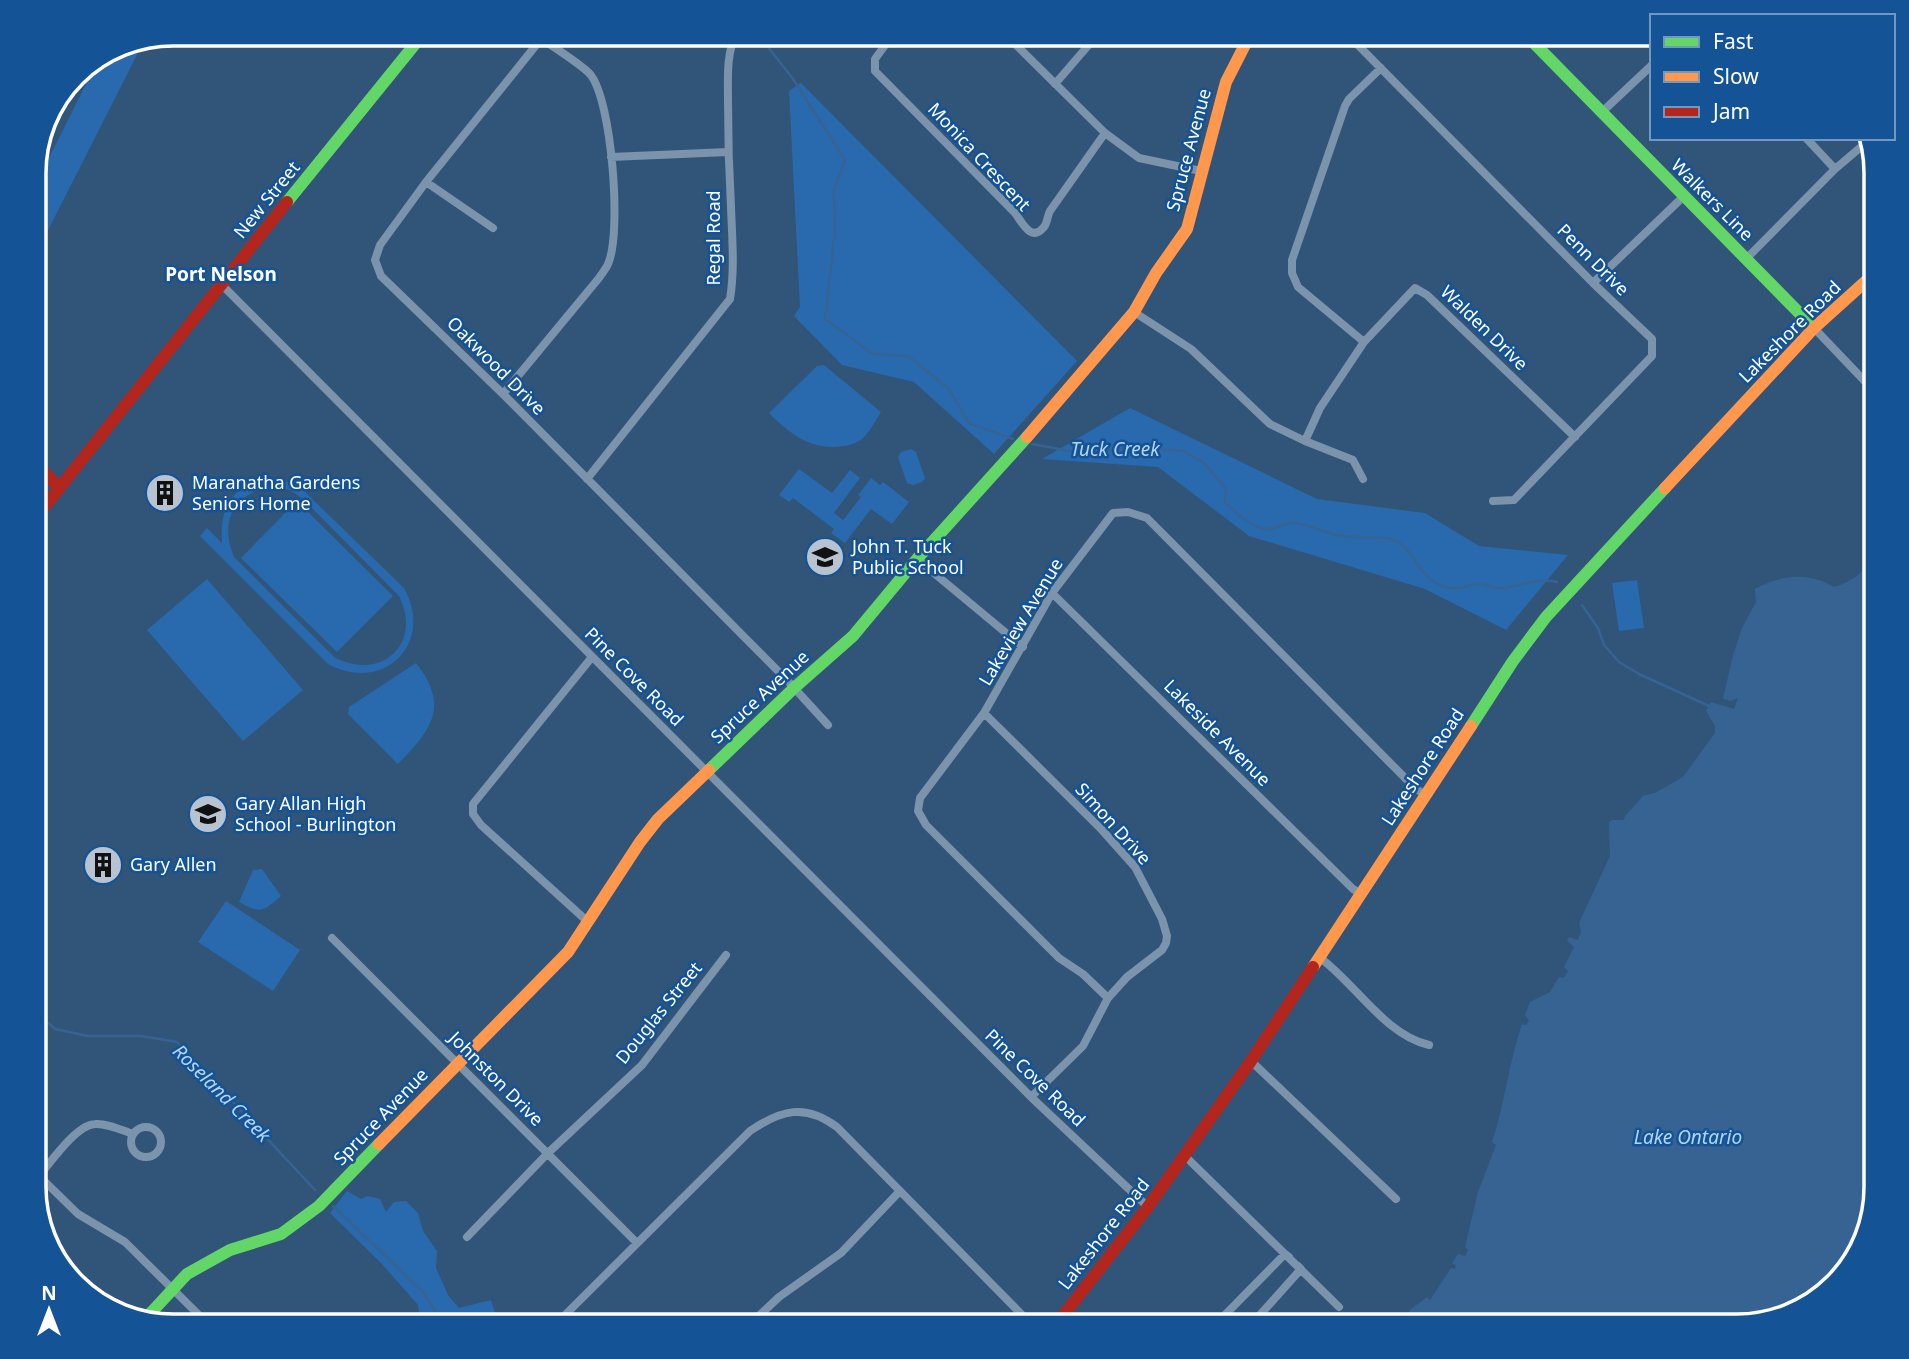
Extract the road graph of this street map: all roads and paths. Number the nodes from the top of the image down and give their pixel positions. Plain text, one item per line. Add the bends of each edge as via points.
1 (414, 46) edge
2 (535, 46) edge
3 (551, 46) edge
4 (730, 46) edge
5 (884, 46) edge
6 (1017, 46) edge
7 (1088, 46) edge
8 (1244, 46) edge
9 (1359, 46) edge
10 (1537, 46) edge
11 (1650, 67) edge
12 (1381, 68) junction
13 (1055, 85) junction
14 (1602, 112) junction
15 (1105, 133) junction
16 (1808, 140) edge
17 (1861, 147) edge
18 (728, 152) junction
19 (611, 157) junction
20 (1835, 169) junction
21 (1201, 172) junction
22 (426, 182) junction
23 (1683, 197) junction
24 (493, 228) dead end
25 (1746, 259) junction
26 (1593, 283) junction
27 (1864, 283) edge
28 (221, 284) junction
29 (1133, 312) junction
30 (1814, 328) junction
31 (1364, 342) junction
32 (1864, 380) edge
33 (503, 394) junction
34 (1575, 438) junction
35 (1305, 441) junction
36 (46, 474) edge
37 (1363, 478) dead end
38 (587, 479) junction
39 (59, 487) junction
40 (1493, 501) dead end
41 (46, 504) edge
42 (917, 559) junction
43 (1052, 593) junction
44 (1023, 647) junction
45 (592, 657) junction
46 (794, 688) junction
47 (984, 713) junction
48 (828, 725) dead end
49 (706, 771) junction
50 (1425, 795) junction
51 (1361, 894) junction
52 (587, 921) junction
53 (332, 938) dead end
54 (726, 955) dead end
55 (1319, 957) junction
56 (1108, 999) junction
57 (1429, 1045) dead end
58 (1251, 1061) junction
59 (459, 1063) junction
60 (1031, 1097) junction
61 (133, 1134) dead end
62 (548, 1153) junction
63 (1185, 1156) junction
64 (46, 1163) edge
65 (46, 1183) edge
66 (899, 1192) junction
67 (1395, 1199) dead end
68 (1148, 1207) junction
69 (467, 1237) dead end
70 (637, 1243) junction
71 (1301, 1269) junction
72 (172, 1288) junction
73 (1339, 1307) dead end
74 (152, 1311) edge
75 (196, 1313) edge
76 (567, 1313) edge
77 (762, 1313) edge
78 (1020, 1313) edge
79 (1065, 1313) edge
80 (1227, 1313) edge
81 (1262, 1313) edge

1 - 28 main road, New Street
2 - 22 street, Oakwood Drive
3 - 19 street via 590,74 605,114
4 - 18 street, Regal Road
5 - 15 street, Monica Crescent via 875,59 875,71 1016,213 1028,232 1043,228
6 - 13 street
7 - 13 street
8 - 21 main road, Spruce Avenue via 1226,82
9 - 12 street, Penn Drive
10 - 14 main road, Walkers Line
11 - 14 street
12 - 26 street, Penn Drive
12 - 31 street via 1345,106 1292,260 1298,287
13 - 15 street
14 - 23 main road, Walkers Line
15 - 21 street via 1139,158
16 - 20 street
17 - 20 street
18 - 19 street
18 - 38 street, Regal Road via 733,253 730,299
19 - 33 street via 614,234 608,264
20 - 25 street
21 - 29 main road, Spruce Avenue via 1187,229
22 - 24 street
22 - 33 street, Oakwood Drive via 375,260 381,276
23 - 25 main road, Walkers Line
23 - 26 street
25 - 30 main road, Walkers Line
26 - 34 street, Penn Drive via 1652,339 1653,348 1652,356
27 - 30 main road, Lakeshore Road
28 - 39 main road, New Street
28 - 45 street, Pine Cove Road
29 - 35 street via 1191,349 1270,424
29 - 42 main road, Spruce Avenue
30 - 32 street, Walkers Line
30 - 50 main road, Lakeshore Road via 1546,617
31 - 34 street, Walden Drive via 1411,290 1419,289
31 - 35 street, Walden Drive via 1320,408
33 - 38 street, Oakwood Drive
34 - 40 street, Penn Drive via 1514,500
35 - 37 street via 1353,460
36 - 39 main road
38 - 46 street, Oakwood Drive
39 - 41 main road, New Street
42 - 44 street
42 - 46 main road, Spruce Avenue via 853,636
43 - 44 street, Lakeview Avenue
43 - 50 street, Lakeview Avenue via 1113,513 1147,518
43 - 51 street, Lakeside Avenue
44 - 47 street, Lakeview Avenue
45 - 49 street, Pine Cove Road
45 - 52 street via 473,804 473,814 481,825
46 - 48 street, Oakwood Drive
46 - 49 main road, Spruce Avenue
47 - 56 street, Simon Drive via 1135,867 1162,919 1167,936 1162,950 1127,977
47 - 56 street, Lakeview Avenue via 920,798 918,811 926,825 1059,958
49 - 52 main road, Spruce Avenue via 658,819
49 - 60 street, Pine Cove Road
50 - 51 main road, Lakeshore Road
51 - 55 main road, Lakeshore Road
52 - 59 main road, Spruce Avenue via 568,952
53 - 59 street, Johnston Drive
54 - 62 street, Douglas Street via 642,1065
55 - 57 street via 1396,1030
55 - 58 main road, Lakeshore Road
56 - 60 street, Simon Drive via 1083,1046
58 - 63 main road, Lakeshore Road
58 - 67 street
59 - 62 street, Johnston Drive
59 - 72 main road, Spruce Avenue via 319,1206 281,1234 230,1250
60 - 68 street, Pine Cove Road
61 - 64 street via 108,1126 86,1126
62 - 69 street, Douglas Street
62 - 70 street, Johnston Drive
63 - 68 main road, Lakeshore Road
63 - 71 street
65 - 72 street via 78,1214 125,1242
66 - 70 street via 837,1127 822,1116 794,1111 771,1116 750,1131
66 - 77 street via 841,1253
66 - 78 street
68 - 79 main road, Lakeshore Road
70 - 76 street
71 - 73 street
71 - 80 street via 1285,1254
71 - 81 street
72 - 74 main road, Spruce Avenue
72 - 75 street

